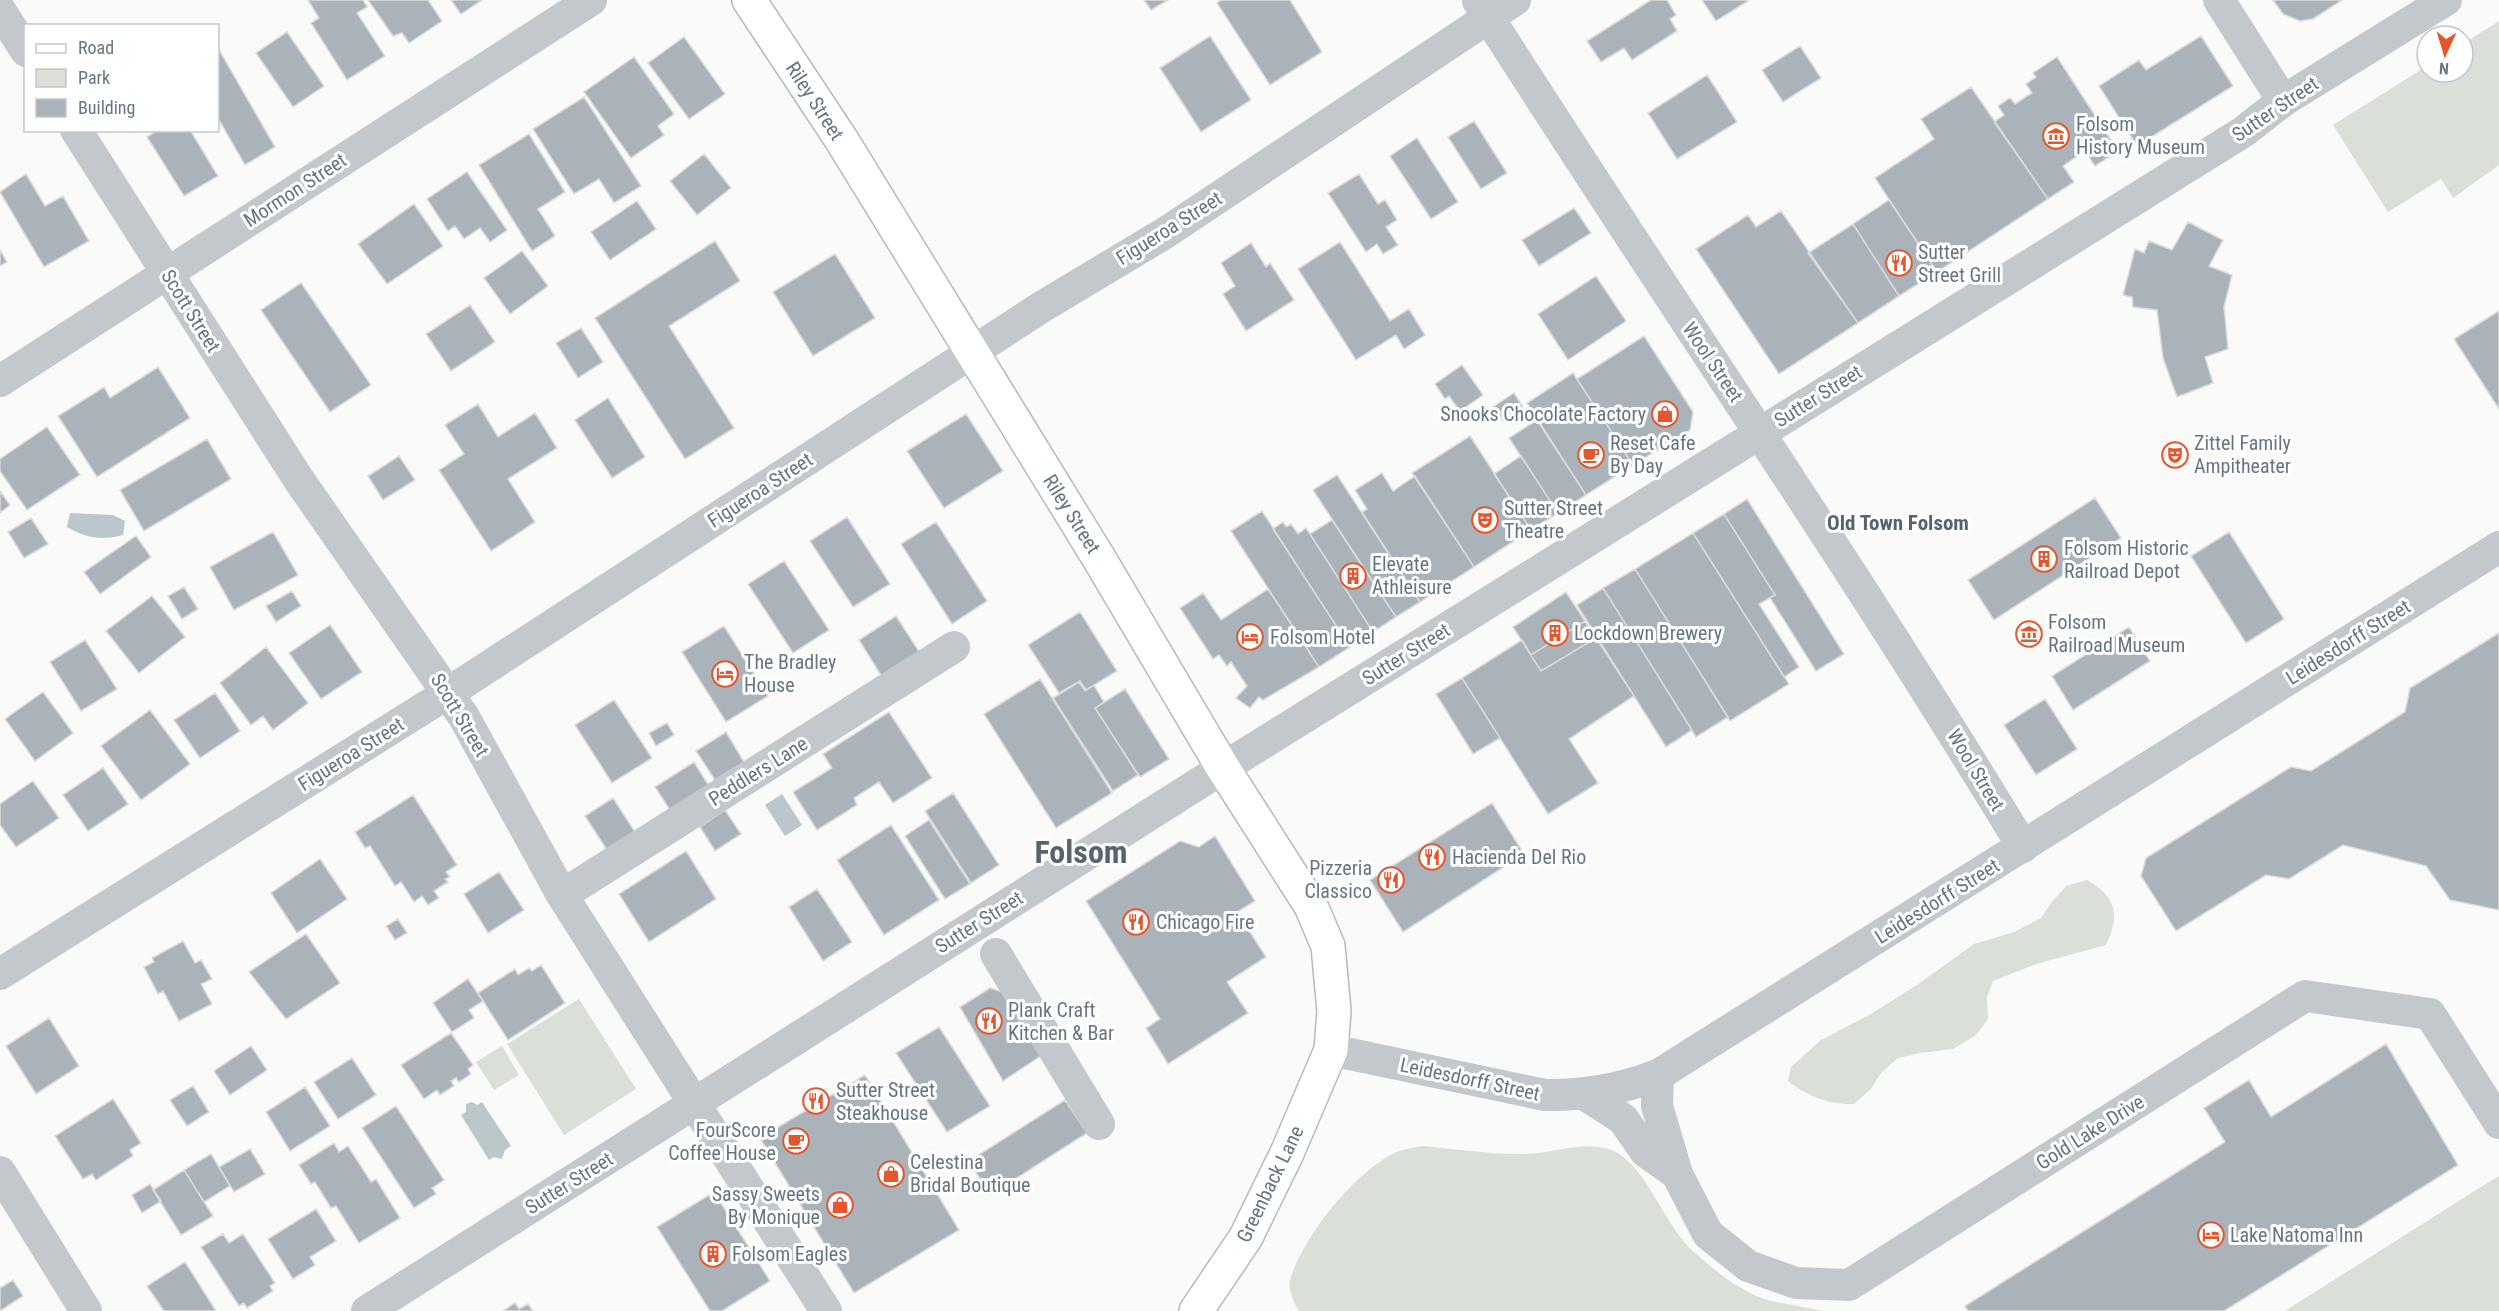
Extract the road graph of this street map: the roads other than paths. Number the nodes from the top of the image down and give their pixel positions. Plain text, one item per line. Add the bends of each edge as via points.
1 (591, 0) edge
2 (748, 0) edge
3 (1515, 0) edge
4 (2219, 0) edge
5 (2446, 0) edge
6 (1483, 9) edge
7 (0, 10) edge
8 (24, 48) edge
9 (2283, 102) junction
10 (77, 132) edge
11 (167, 273) junction
12 (972, 352) junction
13 (0, 381) edge
14 (1761, 432) junction
15 (2499, 548) edge
16 (954, 647) dead end
17 (448, 693) junction
18 (1223, 768) junction
19 (2023, 847) junction
20 (562, 895) junction
21 (996, 954) dead end
22 (0, 974) edge
23 (1331, 1050) junction
24 (1658, 1075) junction
25 (1584, 1094) junction
26 (695, 1103) junction
27 (2499, 1122) edge
28 (1099, 1124) dead end
29 (0, 1172) edge
30 (1677, 1174) junction
31 (86, 1311) edge
32 (367, 1311) edge
33 (826, 1311) edge
34 (1196, 1311) edge

1 - 11 street, Mormon Street
2 - 12 main road, Riley Street via 841,139
3 - 6 street, Figueroa Street
4 - 9 street
5 - 9 street, Sutter Street
6 - 12 street, Figueroa Street via 1165,232
6 - 14 street, Wool Street via 1620,224
7 - 8 street
9 - 14 street, Sutter Street via 2243,132
10 - 11 street, Scott Street
11 - 13 street, Mormon Street
11 - 17 street, Scott Street via 299,480
12 - 17 street, Figueroa Street
12 - 18 main road, Riley Street
14 - 18 street, Sutter Street
14 - 19 street, Wool Street via 1908,659
15 - 19 street, Leidesdorff Street
16 - 20 street, Peddlers Lane
17 - 20 street, Scott Street
17 - 22 street, Figueroa Street
18 - 23 main road, Riley Street via 1311,906 1328,945 1334,1011
18 - 26 street, Sutter Street
19 - 24 street, Leidesdorff Street
20 - 26 street, Scott Street
21 - 28 street
23 - 25 street, Leidesdorff Street via 1528,1093
23 - 34 main road, Greenback Lane via 1246,1237
24 - 25 street, Leidesdorff Street via 1623,1088
24 - 30 street, Gold Lake Drive via 1657,1106
25 - 30 street, Gold Lake Drive via 1623,1119 1646,1152
26 - 32 street, Sutter Street
26 - 33 street, Scott Street
27 - 30 street, Gold Lake Drive via 2430,1014 2305,996 1849,1285 1796,1283 1748,1266 1708,1234
29 - 31 street

